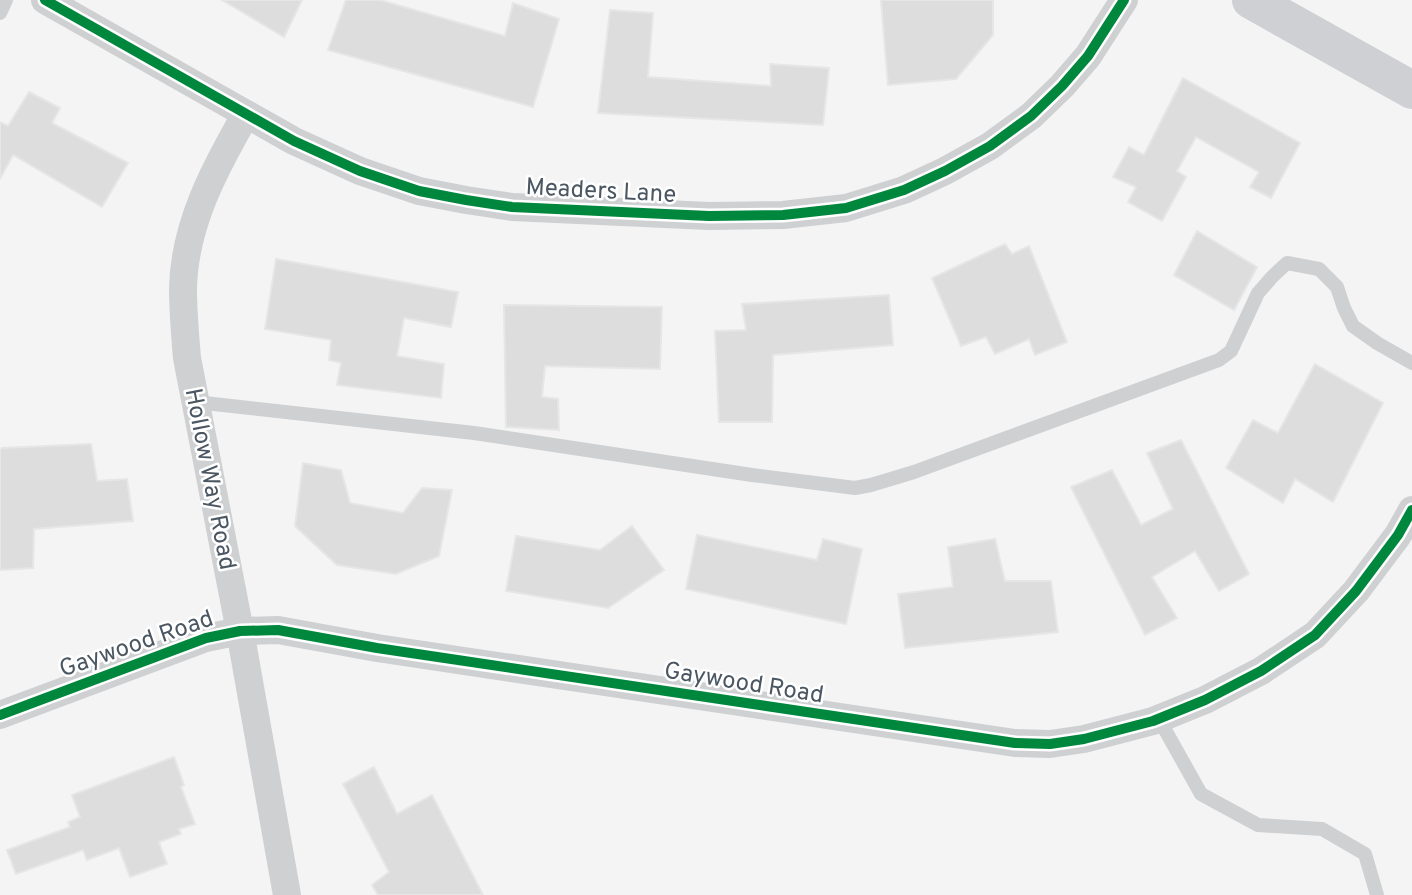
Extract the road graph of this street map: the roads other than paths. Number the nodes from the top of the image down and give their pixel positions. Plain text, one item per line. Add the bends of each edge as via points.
1 (6, 0) edge
2 (45, 0) edge
3 (1124, 0) edge
4 (1251, 0) edge
5 (0, 13) edge
6 (1412, 90) edge
7 (246, 114) junction
8 (1412, 363) edge
9 (196, 402) junction
10 (1412, 510) edge
11 (240, 631) junction
12 (0, 715) edge
13 (1159, 719) junction
14 (1376, 889) edge
15 (287, 895) edge

1 - 5 lane
2 - 7 street, Meaders Lane
3 - 7 street, Meaders Lane via 1088,57 1031,116 946,171 846,208 709,216 466,200 419,191 360,171
4 - 6 street
7 - 9 street, Hollow Way Road via 220,159 190,237 184,321
8 - 9 lane via 1353,326 1337,286 1319,269 1287,263 1258,293 1231,351 1219,360 914,472 855,488 474,433
9 - 11 street, Hollow Way Road
10 - 13 street, Gaywood Road via 1356,592 1315,635 1261,671
11 - 12 street, Gaywood Road via 206,638
11 - 13 street, Gaywood Road via 278,630 1015,743 1084,739
11 - 15 street, Hollow Way Road
13 - 14 lane via 1200,794 1258,825 1322,830 1365,854

